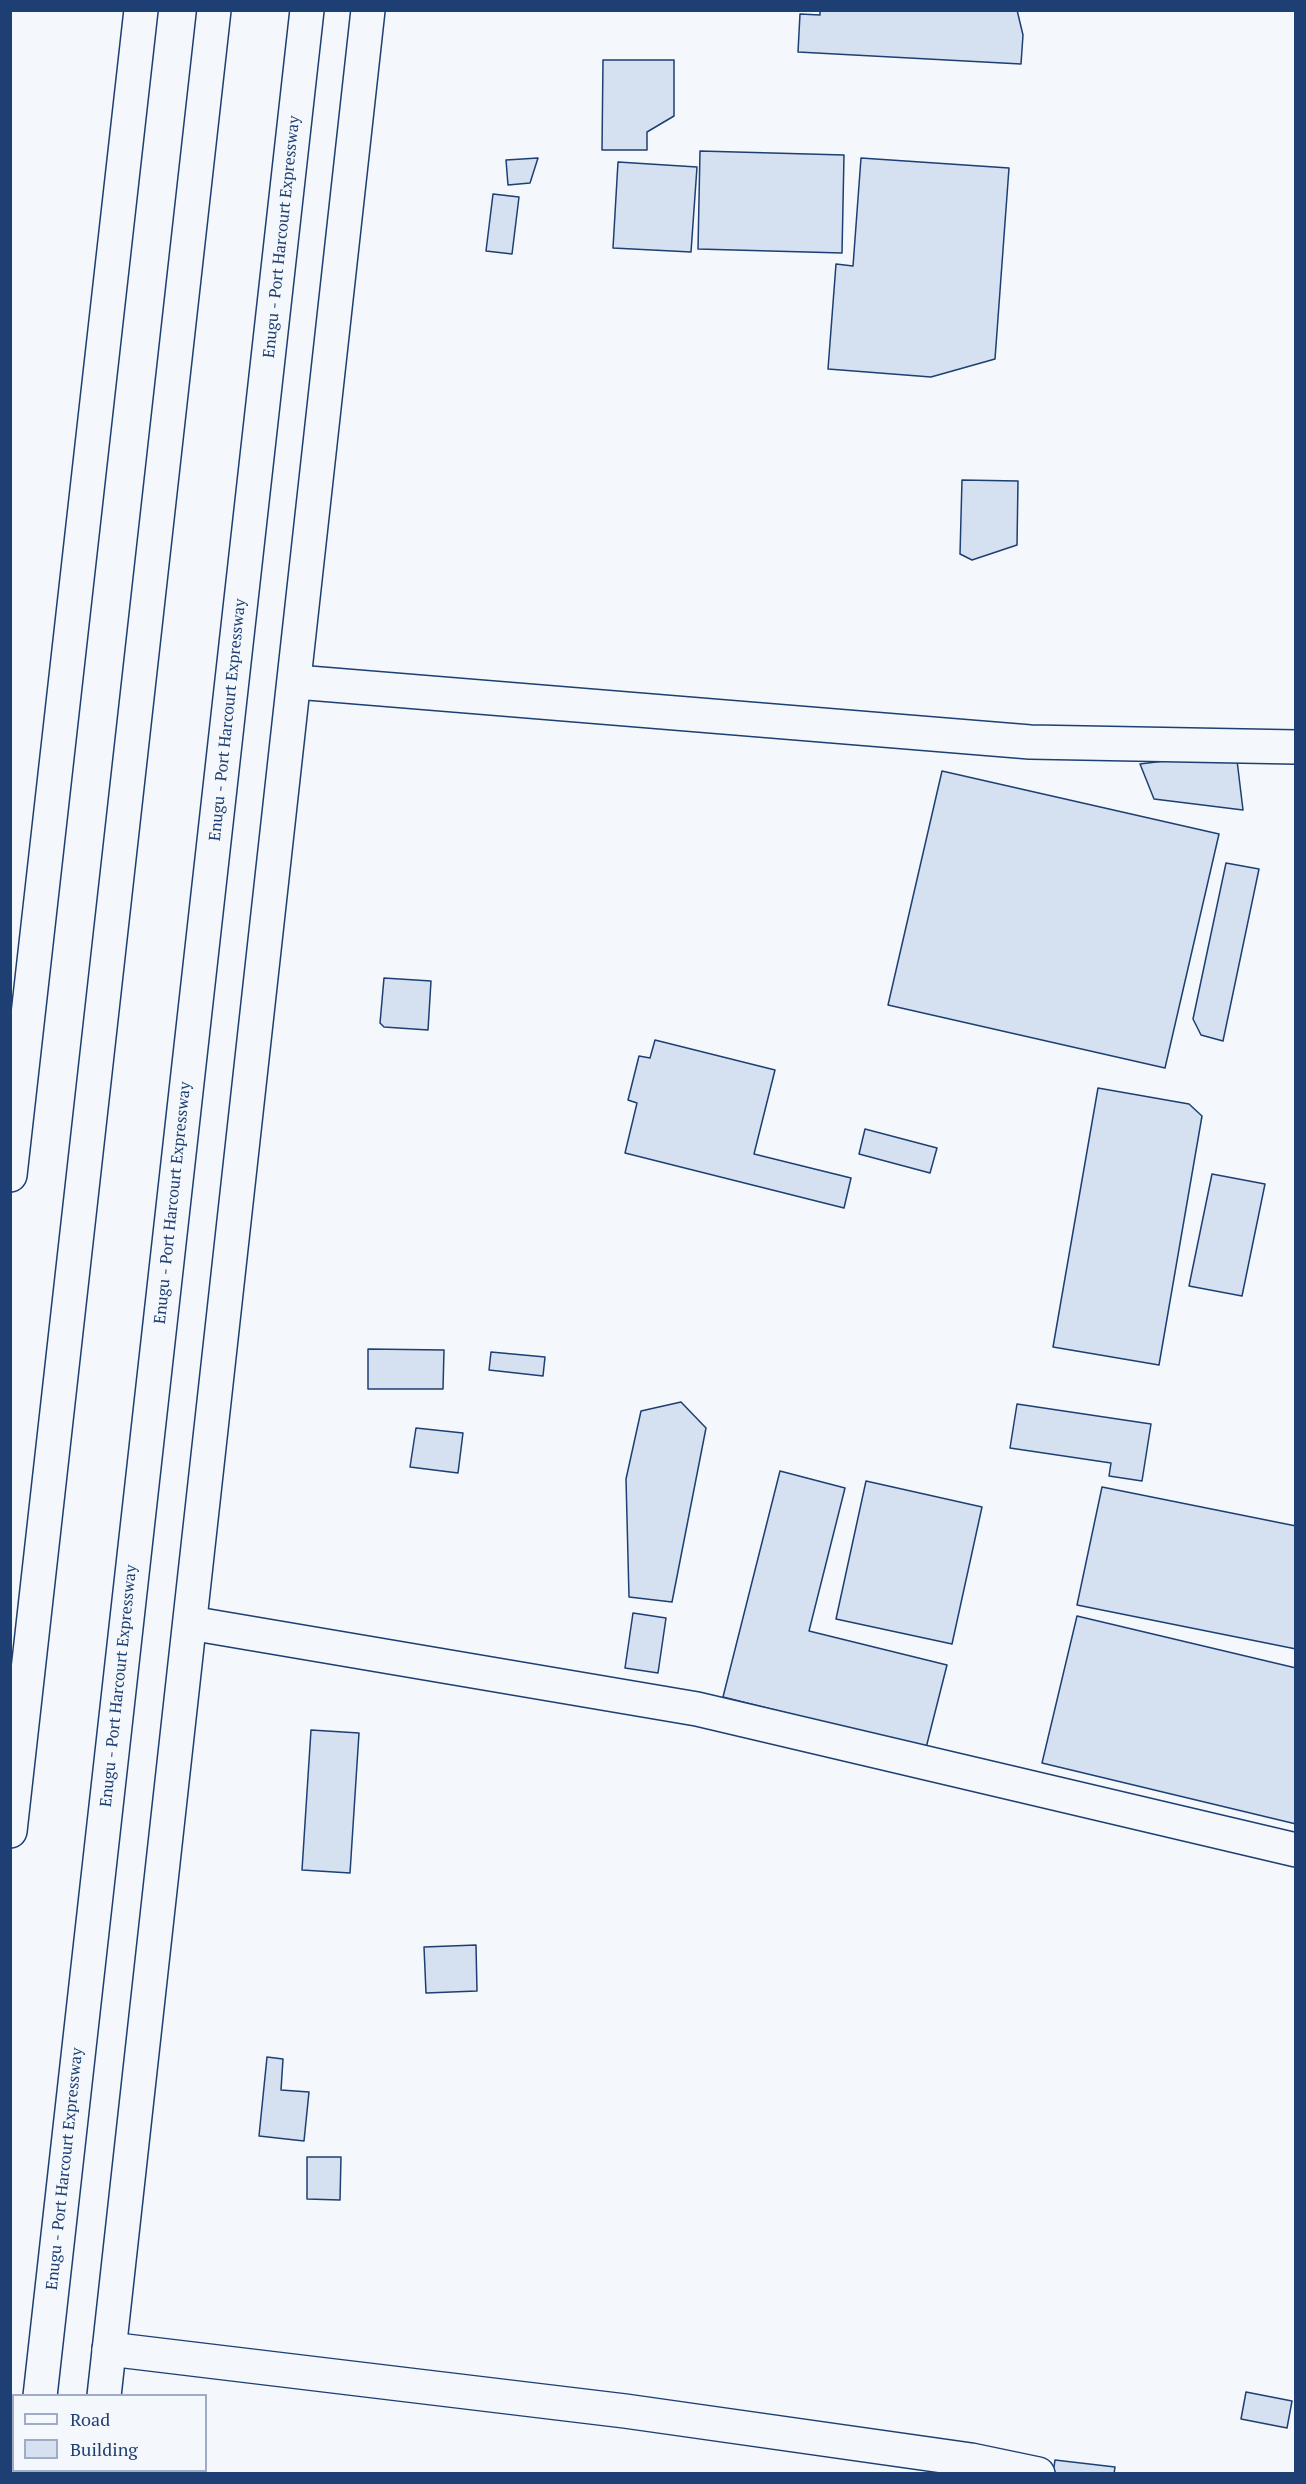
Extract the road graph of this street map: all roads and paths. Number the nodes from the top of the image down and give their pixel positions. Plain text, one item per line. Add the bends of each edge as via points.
1 (141, 10) edge
2 (214, 10) edge
3 (307, 10) edge
4 (368, 10) edge
5 (296, 682) junction
6 (1296, 747) edge
7 (10, 1175) edge
8 (190, 1623) junction
9 (10, 1831) edge
10 (1296, 1850) edge
11 (109, 2349) junction
12 (40, 2394) edge
13 (104, 2394) edge
14 (970, 2467) edge
15 (1038, 2474) edge

1 - 7 main road
2 - 9 main road
3 - 12 main road, Enugu - Port Harcourt Expressway
4 - 5 main road
5 - 6 main road via 1030,742
5 - 8 main road
8 - 10 main road via 697,1709
8 - 11 main road
11 - 13 main road
11 - 14 main road via 625,2411
14 - 15 main road

